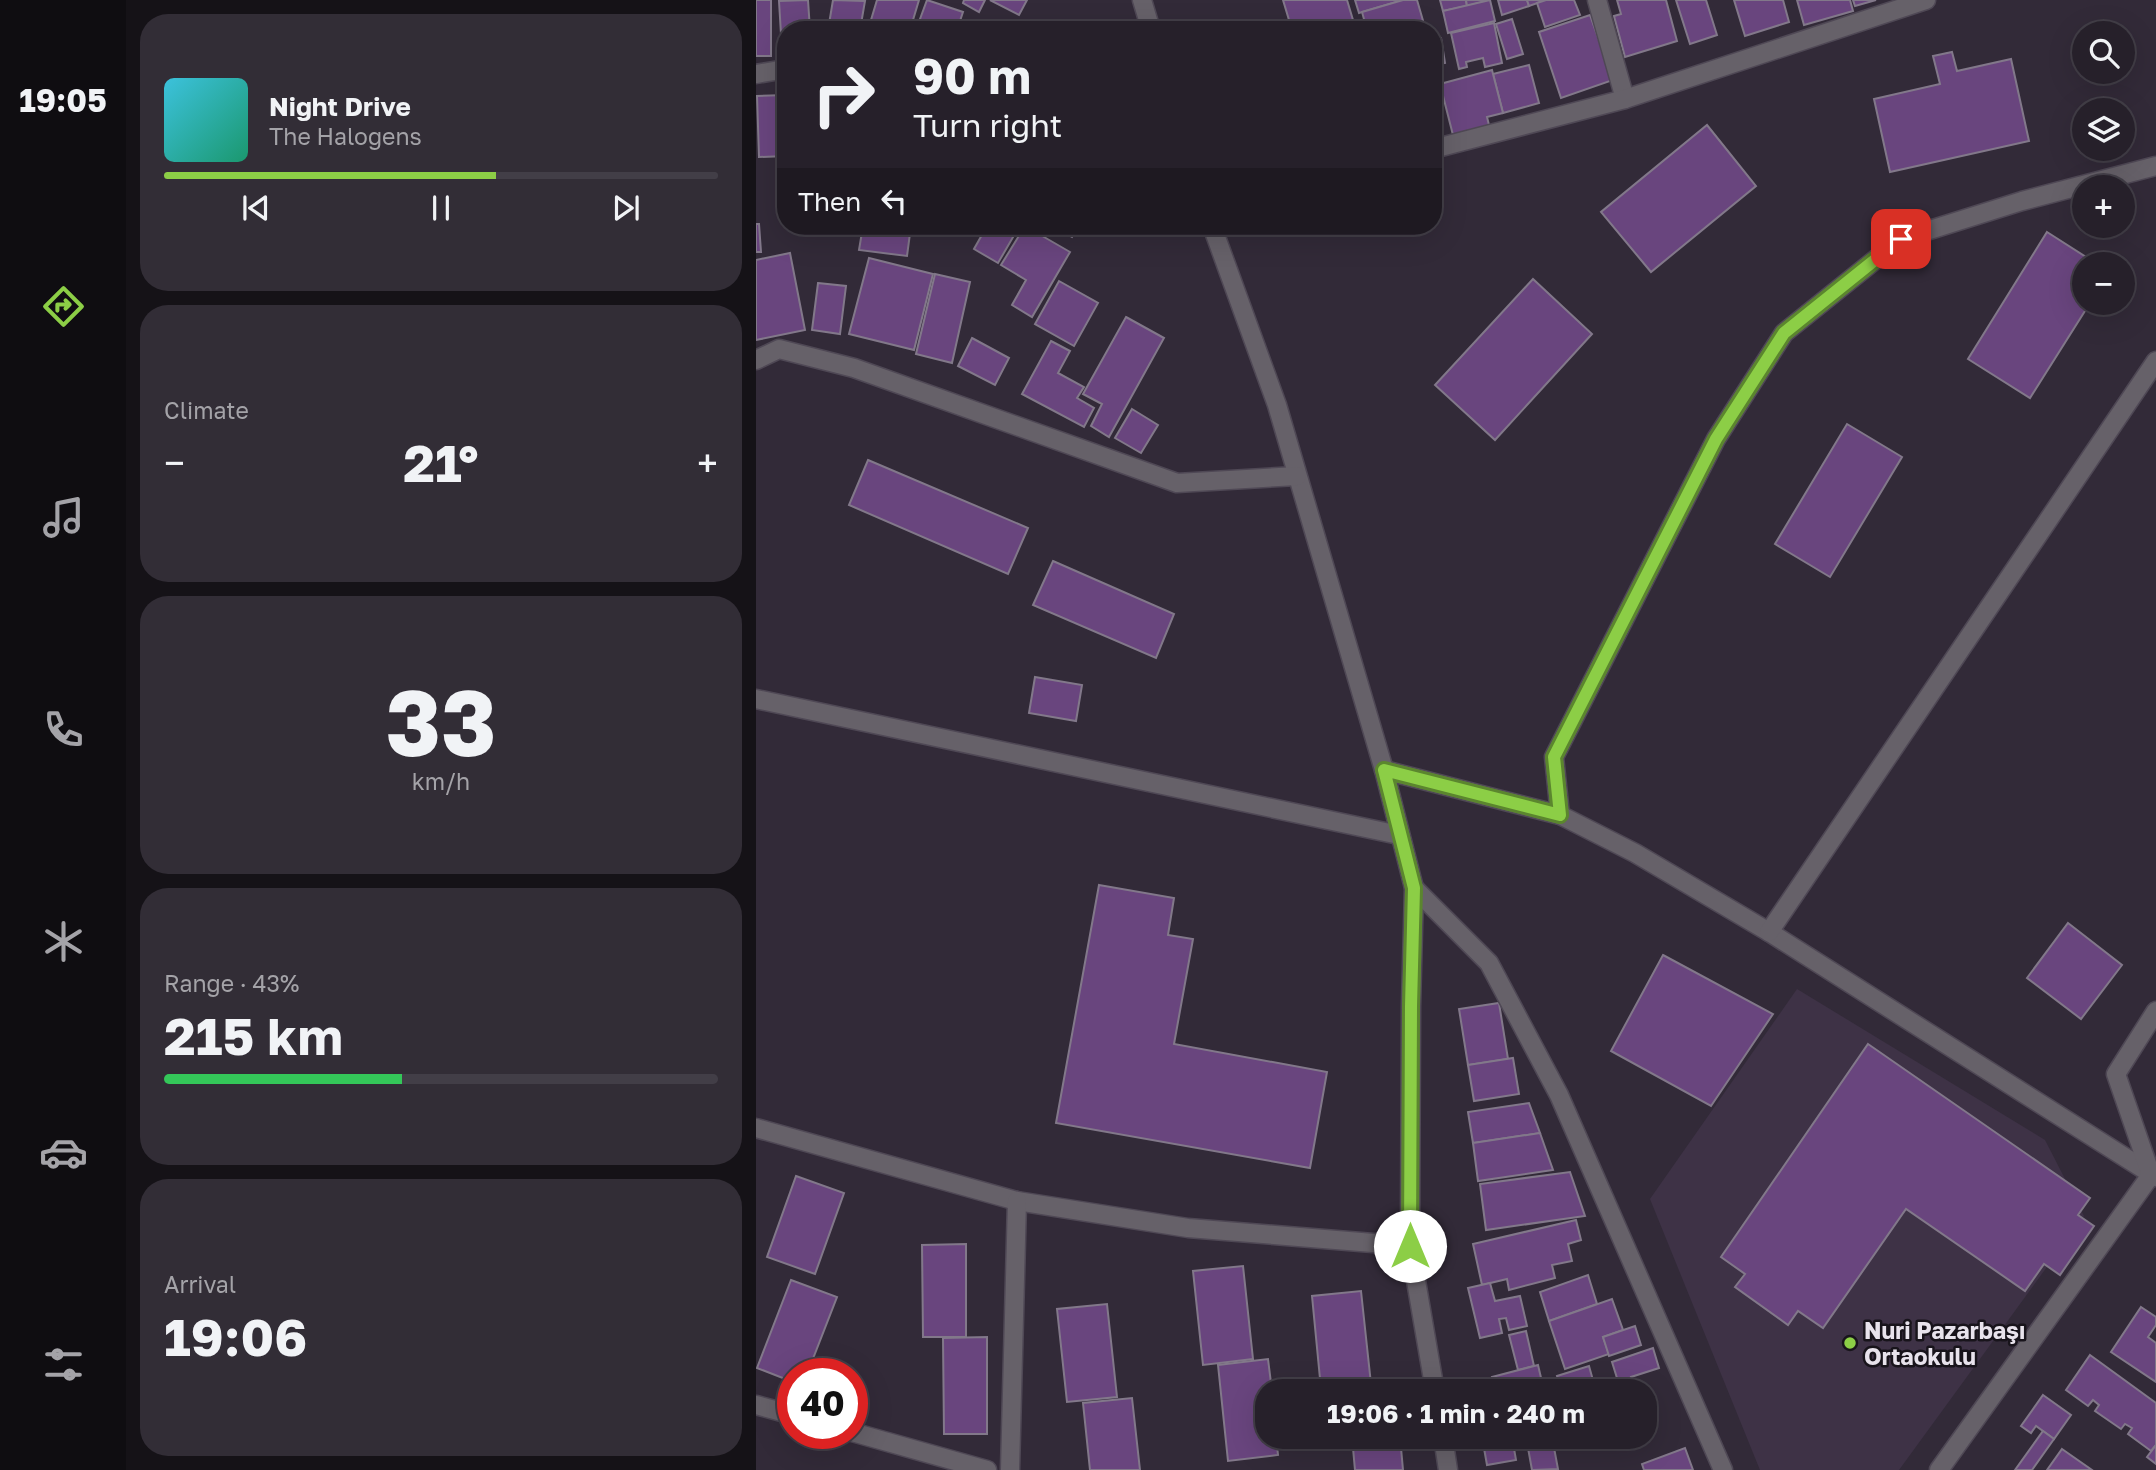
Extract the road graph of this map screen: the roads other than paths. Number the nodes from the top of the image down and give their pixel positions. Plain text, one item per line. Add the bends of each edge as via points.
1 (1144, 0) edge
2 (1597, 0) edge
3 (1926, 0) edge
4 (1149, 21) edge
5 (777, 70) edge
6 (756, 74) edge
7 (1626, 99) junction
8 (1442, 147) edge
9 (2156, 166) edge
10 (1215, 235) edge
11 (756, 360) edge
12 (2156, 361) edge
13 (1297, 476) junction
14 (756, 699) edge
15 (1384, 770) junction
16 (1560, 815) junction
17 (1399, 835) junction
18 (1414, 888) junction
19 (1769, 932) junction
20 (2156, 1011) edge
21 (756, 1128) edge
22 (2154, 1176) edge
23 (1017, 1201) junction
24 (1410, 1246) junction
25 (1433, 1379) edge
26 (756, 1405) edge
27 (777, 1411) edge
28 (868, 1437) edge
29 (1445, 1449) edge
30 (987, 1470) edge
31 (1010, 1470) edge
32 (1448, 1470) edge
33 (1723, 1470) edge
34 (1938, 1470) edge

1 - 4 street
2 - 7 street
3 - 7 street
5 - 6 street
7 - 8 street
9 - 16 street via 1901,239 1784,333 1716,439 1554,757
10 - 13 street via 1277,405
11 - 13 street via 779,349 854,368 1177,483
12 - 19 street
13 - 15 street
14 - 17 street
15 - 16 street
15 - 17 street
16 - 19 street
17 - 18 street
18 - 24 street
18 - 33 street via 1489,963 1559,1095
19 - 22 street
20 - 22 street via 2116,1074
21 - 23 street
22 - 34 street
23 - 24 street via 1188,1228
23 - 31 street
24 - 25 street
26 - 27 street
28 - 30 street
29 - 32 street

